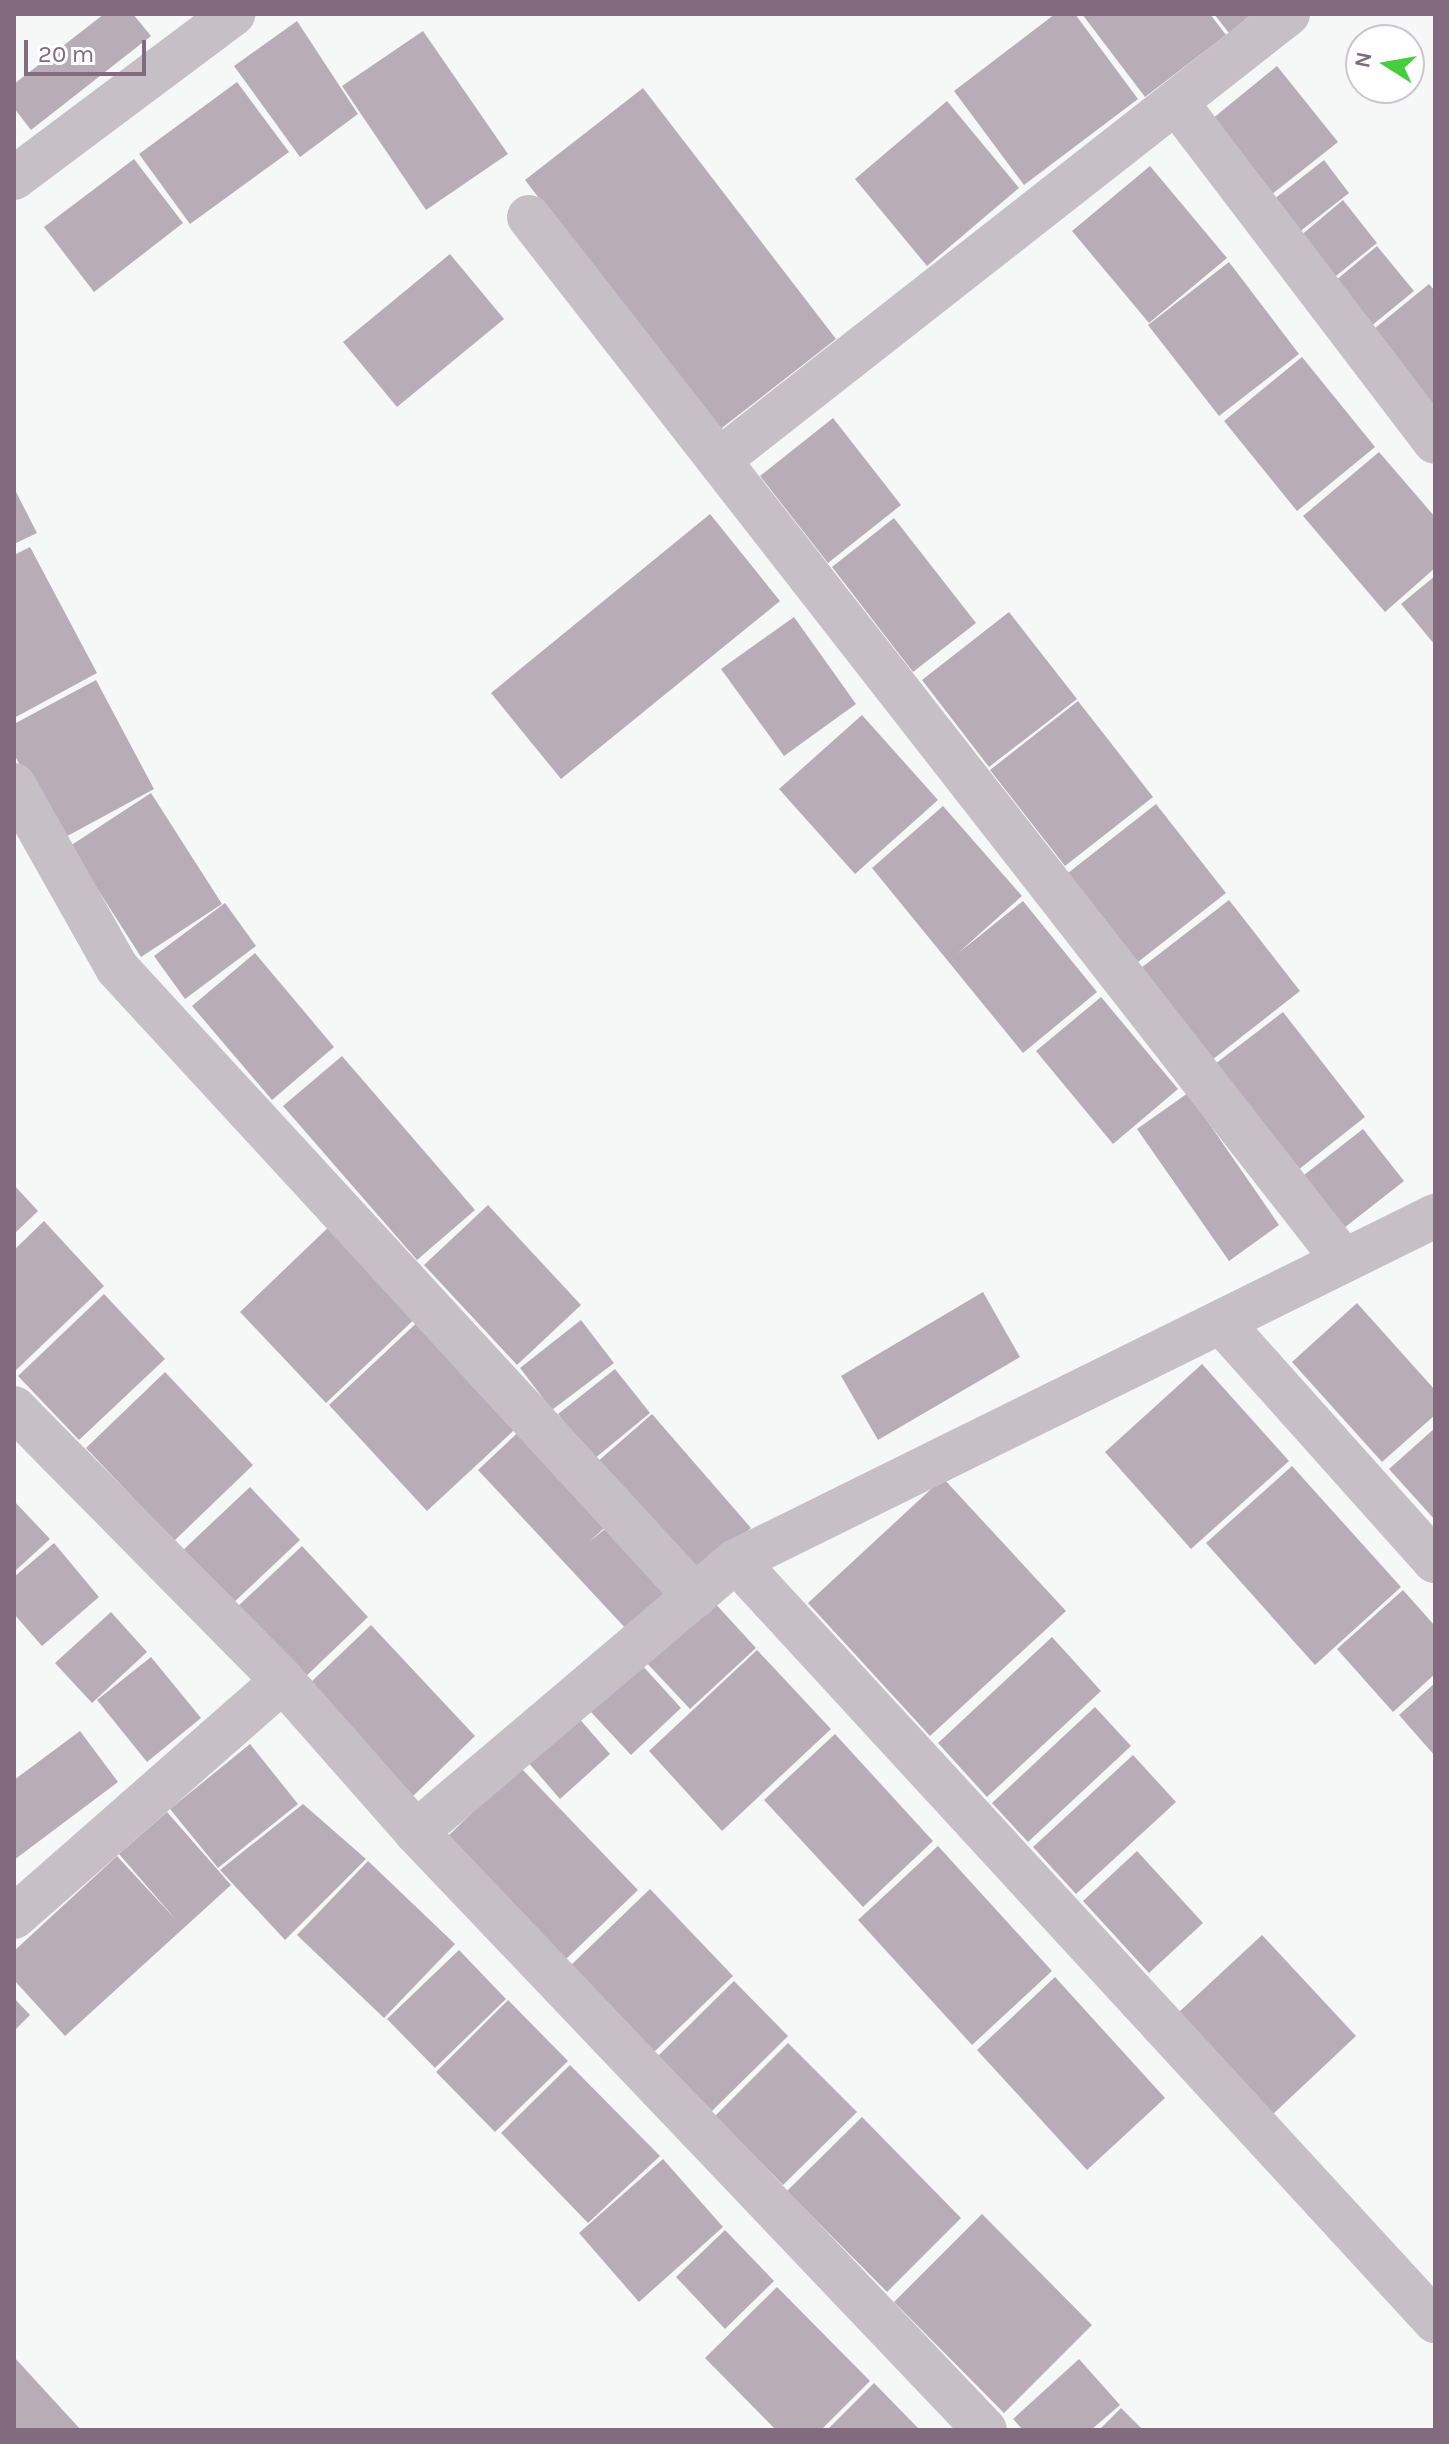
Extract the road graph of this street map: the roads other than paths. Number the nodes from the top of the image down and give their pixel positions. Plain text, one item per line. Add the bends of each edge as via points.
1 (233, 14) edge
2 (1288, 14) edge
3 (1176, 102) junction
4 (14, 178) edge
5 (529, 217) dead end
6 (1435, 442) edge
7 (719, 460) junction
8 (14, 785) edge
9 (1435, 1216) edge
10 (1344, 1261) junction
11 (1221, 1322) junction
12 (14, 1408) edge
13 (736, 1561) junction
14 (1435, 1561) edge
15 (695, 1596) junction
16 (283, 1681) junction
17 (416, 1832) junction
18 (14, 1917) edge
19 (1435, 2321) edge
20 (985, 2430) edge

1 - 4 street
2 - 3 street
3 - 6 street
3 - 7 street
5 - 7 street
7 - 10 street
8 - 15 street via 117,968
9 - 10 street
10 - 11 street
11 - 13 street
11 - 14 street
12 - 16 street
13 - 15 street
13 - 19 street
15 - 17 street
16 - 17 street
16 - 18 street
17 - 20 street

